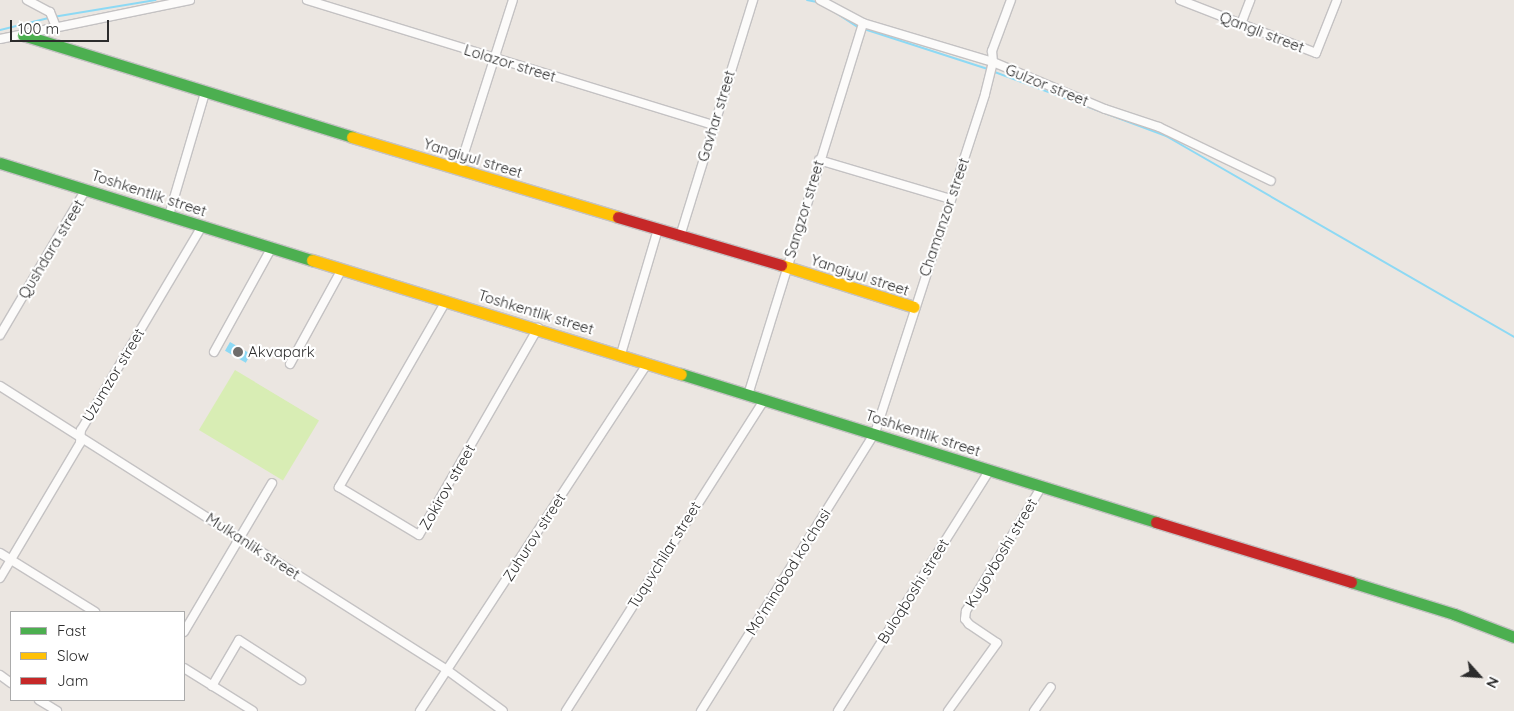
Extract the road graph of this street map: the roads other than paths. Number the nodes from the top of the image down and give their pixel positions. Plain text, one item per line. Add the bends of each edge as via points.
1 (28, 0) edge
2 (190, 0) edge
3 (307, 0) edge
4 (513, 0) edge
5 (753, 0) edge
6 (820, 0) edge
7 (1011, 0) edge
8 (1180, 0) edge
9 (1250, 0) edge
10 (1337, 0) edge
11 (863, 24) junction
12 (1241, 24) junction
13 (56, 27) junction
14 (23, 35) junction
15 (0, 39) edge
16 (495, 59) junction
17 (993, 62) junction
18 (205, 93) junction
19 (713, 125) junction
20 (819, 160) junction
21 (0, 163) edge
22 (459, 169) junction
23 (1271, 181) dead end
24 (86, 189) junction
25 (950, 200) junction
26 (169, 215) junction
27 (202, 226) junction
28 (658, 229) junction
29 (681, 233) junction
30 (272, 247) junction
31 (787, 266) junction
32 (342, 270) junction
33 (446, 301) junction
34 (914, 308) junction
35 (538, 328) junction
36 (0, 335) edge
37 (214, 352) dead end
38 (621, 354) junction
39 (648, 363) junction
40 (290, 364) dead end
41 (0, 386) edge
42 (748, 395) junction
43 (764, 400) junction
44 (875, 434) junction
45 (81, 436) junction
46 (989, 470) junction
47 (272, 483) dead end
48 (1042, 486) junction
49 (240, 537) junction
50 (0, 553) edge
51 (12, 560) junction
52 (0, 578) edge
53 (93, 611) edge
54 (185, 630) edge
55 (1514, 637) edge
56 (185, 669) edge
57 (447, 670) junction
58 (301, 680) dead end
59 (212, 686) junction
60 (1051, 686) dead end
61 (41, 701) edge
62 (57, 711) edge
63 (252, 711) edge
64 (420, 711) edge
65 (503, 711) edge
66 (566, 711) edge
67 (700, 711) edge
68 (838, 711) edge
69 (948, 711) edge
70 (1034, 711) edge

1 - 13 street via 50,12
2 - 13 street
3 - 16 street, Lolazor street
4 - 16 street
5 - 19 street, Gavhar street
6 - 11 street, Gulzor street
7 - 17 street, Chamanzor street via 992,51
8 - 12 street, Qangli street
9 - 12 street
10 - 12 street, Qangli street via 1316,53
11 - 17 street, Gulzor street
11 - 20 street, Sangzor street
13 - 14 street
14 - 15 street
14 - 18 main road, Yangiyul street
16 - 19 street, Lolazor street
16 - 22 street
17 - 23 street, Gulzor street via 1105,109 1159,127
17 - 25 street, Chamanzor street
18 - 22 main road, Yangiyul street
18 - 26 street
19 - 29 street, Gavhar street
20 - 25 street
20 - 31 street, Sangzor street
21 - 24 main road, Toshkentlik street
22 - 28 main road, Yangiyul street
24 - 26 main road, Toshkentlik street
24 - 36 street, Qushdara street
25 - 34 street, Chamanzor street
26 - 27 main road, Toshkentlik street
27 - 30 main road, Toshkentlik street
27 - 45 street, Uzumzor street via 80,430
28 - 29 main road, Yangiyul street
28 - 38 street
29 - 31 main road, Yangiyul street
30 - 32 main road, Toshkentlik street
30 - 37 street
31 - 34 main road, Yangiyul street
31 - 42 street, Sangzor street
32 - 33 main road, Toshkentlik street
32 - 40 street
33 - 35 main road, Toshkentlik street
33 - 35 street, Zokirov street via 339,487 419,535
34 - 44 street, Chamanzor street
35 - 38 main road, Toshkentlik street
38 - 39 main road, Toshkentlik street
39 - 42 main road, Toshkentlik street
39 - 57 street, Zuhurov street
41 - 45 street, Mulkanlik street
42 - 43 main road, Toshkentlik street
43 - 44 main road, Toshkentlik street
43 - 66 street, Tuquvchilar street
44 - 46 main road, Toshkentlik street
44 - 67 street, Mo'minobod ko'chasi
45 - 49 street, Mulkanlik street
45 - 51 street, Uzumzor street via 80,443
46 - 48 main road, Toshkentlik street
46 - 68 street, Buloqboshi street
47 - 49 street
48 - 55 main road, Toshkentlik street via 1454,614
48 - 69 street, Kuyovboshi street via 966,611 969,624 997,643
49 - 54 street
49 - 57 street, Mulkanlik street
50 - 51 street
51 - 52 street, Uzumzor street
51 - 53 street
56 - 59 street
57 - 64 street, Zuhurov street
57 - 65 street, Mulkanlik street
58 - 59 street via 239,640
59 - 63 street
60 - 70 street
61 - 62 street

